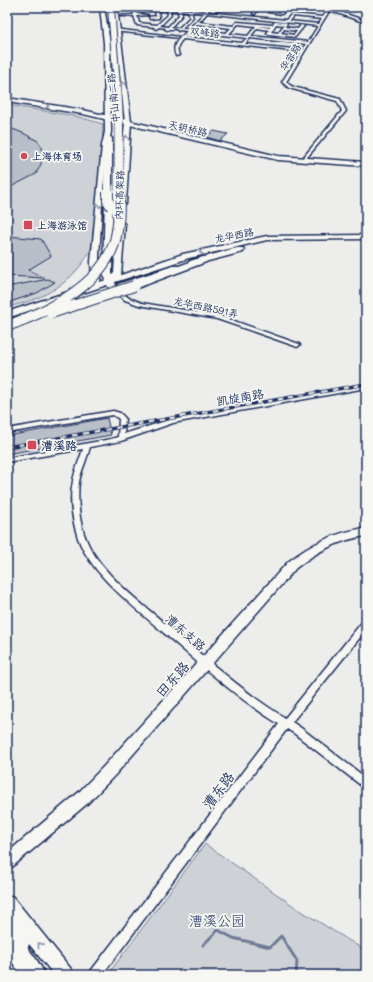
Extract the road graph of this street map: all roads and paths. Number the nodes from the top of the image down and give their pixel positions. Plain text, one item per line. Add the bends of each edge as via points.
1 (104, 7) edge
2 (112, 7) edge
3 (115, 7) edge
4 (219, 7) edge
5 (223, 7) edge
6 (236, 7) edge
7 (247, 7) edge
8 (258, 7) edge
9 (271, 7) edge
10 (286, 7) edge
11 (322, 7) edge
12 (134, 8) edge
13 (157, 8) edge
14 (168, 8) edge
15 (178, 8) edge
16 (145, 9) junction
17 (328, 9) edge
18 (207, 10) edge
19 (189, 11) junction
20 (273, 12) junction
21 (282, 13) junction
22 (116, 16) junction
23 (136, 16) junction
24 (148, 16) junction
25 (218, 16) dead end
26 (302, 16) junction
27 (230, 17) dead end
28 (313, 17) junction
29 (159, 18) junction
30 (268, 18) dead end
31 (324, 18) junction
32 (164, 20) junction
33 (277, 20) dead end
34 (175, 21) junction
35 (262, 21) dead end
36 (287, 21) dead end
37 (186, 22) junction
38 (298, 22) dead end
39 (366, 22) edge
40 (197, 23) junction
41 (139, 24) junction
42 (210, 24) junction
43 (148, 25) junction
44 (319, 25) junction
45 (158, 26) junction
46 (222, 26) junction
47 (258, 26) junction
48 (302, 26) dead end
49 (234, 27) junction
50 (168, 28) junction
51 (272, 28) junction
52 (283, 28) junction
53 (180, 29) junction
54 (105, 30) junction
55 (117, 30) junction
56 (190, 30) junction
57 (299, 30) junction
58 (316, 30) junction
59 (130, 31) junction
60 (140, 31) dead end
61 (204, 31) junction
62 (151, 32) dead end
63 (162, 33) dead end
64 (215, 33) junction
65 (174, 34) dead end
66 (227, 34) junction
67 (278, 34) junction
68 (287, 35) junction
69 (249, 36) junction
70 (183, 37) junction
71 (283, 40) junction
72 (308, 43) junction
73 (243, 44) junction
74 (303, 51) junction
75 (177, 55) dead end
76 (7, 100) edge
77 (107, 118) junction
78 (128, 122) junction
79 (108, 138) junction
80 (303, 160) junction
81 (366, 164) edge
82 (112, 207) junction
83 (366, 238) edge
84 (366, 243) edge
85 (203, 260) junction
86 (112, 285) junction
87 (95, 286) junction
88 (7, 316) edge
89 (7, 320) edge
90 (7, 327) edge
91 (297, 345) dead end
92 (366, 386) edge
93 (7, 431) edge
94 (121, 439) junction
95 (87, 446) junction
96 (7, 460) edge
97 (366, 532) edge
98 (366, 624) edge
99 (205, 664) junction
100 (286, 723) junction
101 (366, 784) edge
102 (7, 862) edge
103 (7, 903) edge
104 (7, 926) edge
105 (7, 941) edge
106 (31, 975) edge
107 (35, 975) edge
108 (44, 975) edge
109 (65, 975) edge
110 (95, 975) edge

1 - 54 main road, 中山南二路
1 - 82 highway, 内环高架路 via 114,110
2 - 90 highway, 内环高架路, bridge via 119,111 120,175 118,225 112,248 101,265 77,290 48,309
3 - 22 main road, 中山南二路
4 - 5 street
6 - 7 street
8 - 18 street via 252,13
9 - 20 street via 268,11
10 - 21 street
11 - 17 street
12 - 16 street
12 - 23 street
13 - 14 street
13 - 16 street
13 - 29 street
14 - 15 street
14 - 32 street via 170,14
15 - 19 street
15 - 34 street via 181,15
16 - 24 street
17 - 31 street, 华容路
17 - 39 street
18 - 19 street
18 - 40 street
18 - 44 street
19 - 37 street via 192,16
20 - 21 street
20 - 30 street
21 - 33 street
22 - 23 street
22 - 55 main road, 中山南二路
23 - 24 street
23 - 41 street
24 - 29 street
24 - 43 street
25 - 42 street
26 - 28 street
26 - 36 street via 292,15
26 - 38 street
27 - 46 street
28 - 31 street
28 - 58 street
29 - 32 street
29 - 32 street
31 - 44 street, 华容路
32 - 34 street
32 - 45 street
34 - 37 street
34 - 50 street
35 - 47 street
37 - 53 street
40 - 42 street
40 - 56 street
41 - 43 street
41 - 59 street
42 - 46 street
42 - 61 street
43 - 45 street
43 - 60 street
44 - 58 street, 华容路
45 - 50 street
45 - 62 street
46 - 49 street
46 - 64 street
47 - 49 street via 237,23
47 - 51 street
47 - 69 street
48 - 57 street
49 - 66 street
50 - 53 street
50 - 63 street
51 - 52 street via 275,23 286,24
51 - 67 street via 269,33
52 - 57 street
52 - 67 street
53 - 56 street
53 - 65 street
54 - 55 street, 双峰路
54 - 77 main road, 中山南二路
55 - 59 street, 双峰路
78 -> 55 main road, 中山南二路
56 - 61 street
56 - 70 street
57 - 68 street via 295,36
58 - 72 street, 华容路
59 - 70 street, 双峰路
61 - 64 street
64 - 66 street
66 - 69 street
67 - 68 street
68 - 71 street
69 - 71 street
69 - 73 street
70 - 73 street, 双峰路
70 - 75 street via 176,46
71 - 72 street
72 - 74 street, 华容路
73 - 74 street, 双峰路
74 - 80 street, 华容路 via 284,82 290,87 339,100 344,111
76 -> 77 street, 天钥桥路
77 - 78 street, 天钥桥路
77 - 79 main road, 中山南二路
78 - 80 street, 天钥桥路 via 266,156
86 -> 78 main road, 中山南二路 via 118,274
79 - 82 highway, bridge via 108,202
79 - 86 main road, 中山南二路 via 112,144 107,273
79 -> 87 main road, 中山南二路 via 105,145 99,206
80 - 81 street, 天钥桥路
82 - 89 highway, 内环高架路 via 106,246 88,272 60,296
83 -> 86 main road, 龙华西路 via 294,237 247,242 186,256
84 - 85 main road, 龙华西路 via 271,244
85 - 86 main road, 龙华西路
85 - 90 highway, bridge via 134,286
86 - 87 main road
86 - 89 main road via 35,313
86 - 91 street, 龙华西路591弄 via 126,300 218,317
87 - 88 main road
92 - 94 street, 凯旋南路 via 172,421
93 - 94 street via 116,414 122,418
94 - 95 street, 凯旋南路
95 - 96 street, 凯旋南路
95 - 99 street, 漕东支路 via 78,472 74,500 80,530 88,551 105,575
97 - 99 street, 田东路 via 336,538 306,554 278,580
98 - 100 street, 漕东路
99 - 100 street, 漕东支路
99 - 102 street, 田东路 via 83,798
100 - 101 street, 漕东支路
100 - 110 street, 漕东路
109 -> 103 main road
104 - 108 main road
105 - 106 highway
105 - 107 highway

